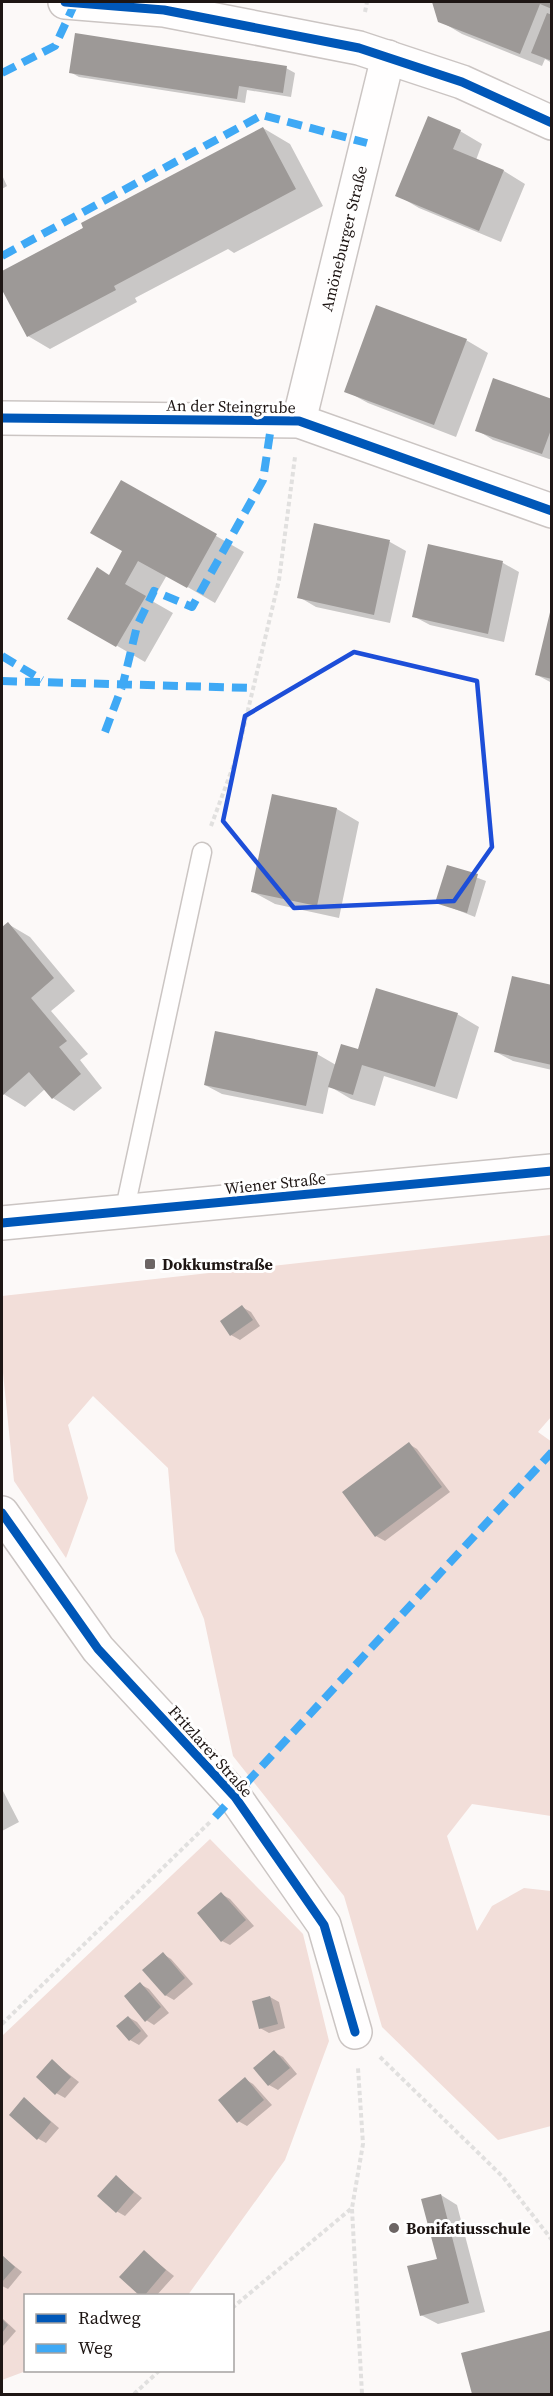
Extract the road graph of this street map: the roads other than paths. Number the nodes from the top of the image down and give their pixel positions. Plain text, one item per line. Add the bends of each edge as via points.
1 (65, 2) edge
2 (164, 6) edge
3 (388, 57) junction
4 (552, 123) edge
5 (2, 418) edge
6 (299, 421) junction
7 (552, 511) edge
8 (202, 852) road end
9 (552, 1171) edge
10 (124, 1212) junction
11 (2, 1223) edge
12 (2, 1513) edge
13 (355, 2032) road end

1 - 2 street
2 - 3 street
3 - 4 street via 462,82
3 - 6 street, Amöneburger Straße
5 - 6 street, An der Steingrube
6 - 7 street, An der Steingrube
8 - 10 lane
9 - 10 street, Wiener Straße
10 - 11 street, Wiener Straße
12 - 13 street, Fritzlarer Straße via 98,1649 235,1797 324,1925

